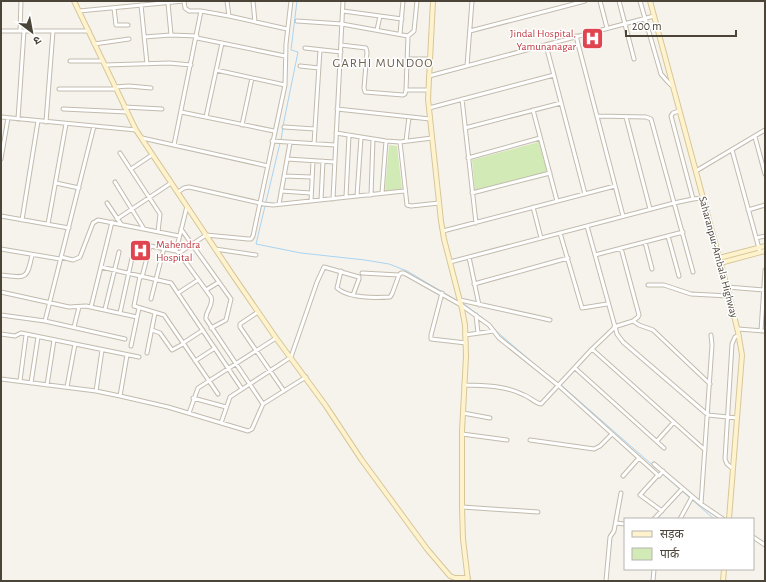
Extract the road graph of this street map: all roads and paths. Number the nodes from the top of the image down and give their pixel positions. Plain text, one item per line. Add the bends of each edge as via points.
1 (21, 1) edge
2 (74, 1) edge
3 (227, 1) edge
4 (253, 1) edge
5 (290, 1) edge
6 (343, 1) edge
7 (403, 1) edge
8 (417, 1) edge
9 (434, 1) edge
10 (472, 1) edge
11 (584, 1) edge
12 (600, 1) edge
13 (619, 1) edge
14 (640, 1) edge
15 (650, 1) edge
16 (158, 2) edge
17 (168, 3) junction
18 (141, 5) junction
19 (114, 8) junction
20 (79, 11) junction
21 (201, 11) junction
22 (343, 11) junction
23 (229, 16) junction
24 (380, 16) junction
25 (654, 16) junction
26 (645, 18) junction
27 (402, 19) junction
28 (297, 21) dead end
29 (255, 22) junction
30 (625, 23) junction
31 (342, 24) junction
32 (128, 25) dead end
33 (607, 28) junction
34 (287, 29) junction
35 (377, 30) junction
36 (1, 31) edge
37 (22, 31) junction
38 (53, 31) junction
39 (89, 31) junction
40 (470, 31) junction
41 (400, 34) junction
42 (171, 35) junction
43 (408, 36) junction
44 (576, 36) junction
45 (144, 37) junction
46 (197, 37) junction
47 (129, 39) dead end
48 (222, 43) junction
49 (94, 44) junction
50 (341, 45) junction
51 (546, 45) junction
52 (305, 48) dead end
53 (320, 50) junction
54 (341, 52) junction
55 (285, 56) junction
56 (407, 59) junction
57 (430, 59) junction
58 (634, 59) dead end
59 (70, 61) dead end
60 (104, 63) junction
61 (147, 64) junction
62 (191, 65) junction
63 (300, 66) dead end
64 (467, 66) junction
65 (319, 68) junction
66 (216, 70) junction
67 (554, 75) junction
68 (429, 76) junction
69 (252, 78) junction
70 (285, 85) junction
71 (673, 86) junction
72 (115, 88) junction
73 (151, 88) dead end
74 (59, 89) dead end
75 (406, 90) junction
76 (428, 90) junction
77 (462, 99) junction
78 (561, 103) junction
79 (124, 107) junction
80 (428, 108) junction
81 (63, 109) dead end
82 (162, 109) dead end
83 (337, 109) junction
84 (533, 110) junction
85 (679, 111) junction
86 (127, 112) junction
87 (181, 112) junction
88 (597, 116) junction
89 (1, 117) edge
90 (206, 117) junction
91 (409, 117) junction
92 (626, 117) junction
93 (8, 118) junction
94 (18, 119) junction
95 (430, 120) junction
96 (38, 121) junction
97 (46, 122) junction
98 (66, 124) junction
99 (242, 124) junction
100 (94, 126) junction
101 (284, 127) dead end
102 (465, 128) junction
103 (315, 129) junction
104 (136, 130) junction
105 (765, 130) edge
106 (274, 131) junction
107 (336, 133) junction
108 (349, 135) junction
109 (362, 137) junction
110 (755, 137) junction
111 (142, 138) junction
112 (432, 138) junction
113 (540, 138) junction
114 (373, 139) junction
115 (386, 141) junction
116 (406, 141) junction
117 (272, 142) junction
118 (400, 142) junction
119 (290, 143) junction
120 (314, 144) junction
121 (174, 145) junction
122 (335, 145) junction
123 (732, 150) junction
124 (120, 153) dead end
125 (152, 155) junction
126 (468, 158) junction
127 (1, 159) edge
128 (287, 159) junction
129 (313, 161) junction
130 (323, 161) junction
131 (334, 162) junction
132 (268, 166) junction
133 (131, 169) junction
134 (696, 171) junction
135 (550, 173) junction
136 (765, 174) edge
137 (284, 176) junction
138 (312, 177) junction
139 (115, 182) dead end
140 (56, 183) junction
141 (171, 183) junction
142 (615, 186) junction
143 (79, 188) junction
144 (281, 191) junction
145 (404, 191) junction
146 (178, 192) junction
147 (311, 193) junction
148 (382, 193) junction
149 (472, 193) junction
150 (585, 194) junction
151 (371, 195) junction
152 (357, 196) junction
153 (150, 197) junction
154 (346, 197) junction
155 (703, 198) junction
156 (332, 199) junction
157 (693, 199) junction
158 (321, 200) junction
159 (311, 201) junction
160 (557, 201) junction
161 (107, 202) dead end
162 (260, 203) junction
163 (439, 203) junction
164 (674, 203) junction
165 (279, 204) junction
166 (765, 205) edge
167 (187, 206) junction
168 (533, 207) junction
169 (650, 209) junction
170 (132, 210) junction
171 (748, 210) junction
172 (1, 216) edge
173 (623, 216) junction
174 (117, 219) junction
175 (22, 220) junction
176 (112, 222) junction
177 (476, 222) junction
178 (48, 224) junction
179 (121, 224) junction
180 (587, 226) junction
181 (69, 228) junction
182 (144, 229) junction
183 (181, 229) junction
184 (443, 231) junction
185 (158, 232) junction
186 (683, 232) junction
187 (560, 233) junction
188 (206, 235) junction
189 (179, 236) junction
190 (668, 236) junction
191 (765, 236) edge
192 (540, 238) junction
193 (756, 238) junction
194 (645, 242) junction
195 (192, 244) junction
196 (765, 246) edge
197 (164, 248) junction
198 (621, 248) junction
199 (1, 249) edge
200 (215, 249) junction
201 (759, 250) junction
202 (765, 251) edge
203 (119, 252) dead end
204 (177, 252) junction
205 (32, 255) junction
206 (256, 255) dead end
207 (595, 255) junction
208 (469, 257) junction
209 (61, 258) junction
210 (132, 258) dead end
211 (568, 258) junction
212 (720, 261) junction
213 (450, 262) junction
214 (101, 267) junction
215 (652, 269) dead end
216 (115, 270) junction
217 (765, 270) edge
218 (341, 271) junction
219 (693, 272) dead end
220 (362, 273) dead end
221 (128, 274) junction
222 (1, 275) edge
223 (399, 275) junction
224 (141, 276) junction
225 (679, 276) dead end
226 (156, 280) junction
227 (198, 280) junction
228 (219, 282) junction
229 (474, 284) junction
230 (648, 285) dead end
231 (727, 287) junction
232 (206, 290) junction
233 (764, 290) edge
234 (1, 292) edge
235 (178, 293) junction
236 (442, 293) junction
237 (353, 295) junction
238 (729, 296) junction
239 (152, 299) dead end
240 (460, 302) junction
241 (49, 303) junction
242 (608, 304) junction
243 (479, 305) junction
244 (79, 307) junction
245 (91, 307) junction
246 (139, 308) junction
247 (106, 309) junction
248 (258, 312) junction
249 (120, 313) junction
250 (155, 313) junction
251 (1, 315) edge
252 (476, 315) junction
253 (137, 317) junction
254 (550, 320) dead end
255 (45, 321) junction
256 (633, 321) junction
257 (74, 327) junction
258 (614, 327) junction
259 (212, 328) junction
260 (738, 329) junction
261 (152, 330) junction
262 (203, 330) junction
263 (494, 331) junction
264 (763, 331) edge
265 (478, 333) junction
266 (1, 334) edge
267 (26, 335) junction
268 (465, 335) junction
269 (711, 335) dead end
270 (739, 335) junction
271 (38, 337) junction
272 (276, 338) junction
273 (124, 339) dead end
274 (54, 340) junction
275 (183, 343) junction
276 (466, 343) junction
277 (75, 344) junction
278 (131, 346) dead end
279 (215, 348) junction
280 (592, 349) junction
281 (102, 350) junction
282 (256, 350) junction
283 (147, 353) dead end
284 (127, 355) junction
285 (139, 357) dead end
286 (291, 357) junction
287 (195, 361) junction
288 (236, 364) junction
289 (575, 368) junction
290 (229, 369) junction
291 (270, 371) junction
292 (306, 377) junction
293 (1, 378) edge
294 (20, 381) junction
295 (209, 381) junction
296 (31, 383) junction
297 (250, 384) junction
298 (710, 384) junction
299 (47, 385) junction
300 (464, 385) junction
301 (560, 385) junction
302 (67, 388) junction
303 (242, 389) junction
304 (96, 391) junction
305 (284, 391) junction
306 (218, 394) dead end
307 (120, 396) junction
308 (193, 398) junction
309 (263, 404) junction
310 (226, 407) junction
311 (189, 413) junction
312 (463, 413) junction
313 (708, 415) junction
314 (727, 416) junction
315 (490, 418) dead end
316 (737, 418) junction
317 (674, 422) junction
318 (221, 423) junction
319 (462, 434) junction
320 (612, 434) junction
321 (507, 440) dead end
322 (530, 440) dead end
323 (657, 441) junction
324 (664, 448) dead end
325 (705, 450) junction
326 (639, 458) junction
327 (654, 464) dead end
328 (732, 468) junction
329 (660, 473) junction
330 (623, 476) dead end
331 (681, 490) junction
332 (621, 493) dead end
333 (691, 498) junction
334 (701, 504) junction
335 (462, 507) junction
336 (662, 511) junction
337 (538, 512) dead end
338 (655, 518) edge
339 (681, 518) edge
340 (722, 518) edge
341 (728, 518) edge
342 (616, 523) junction
343 (624, 524) edge
344 (754, 538) edge
345 (765, 545) edge
346 (654, 570) edge
347 (724, 570) edge
348 (468, 579) edge
349 (606, 581) edge
350 (653, 581) edge
351 (722, 581) edge

1 - 37 street
2 - 20 street
3 - 23 street
4 - 29 street
5 - 34 street
6 - 22 street
7 - 27 street
8 - 43 street via 414,31
9 - 57 street
10 - 40 street
11 - 40 street
12 - 33 street
13 - 30 street
14 - 26 street
15 - 25 street, Saharanpur-Ambala Highway
16 - 17 street
16 - 18 street
17 - 21 street via 184,1 187,10
17 - 42 street
18 - 19 street
18 - 45 street
19 - 20 street
19 - 32 street via 116,25
20 - 39 street
21 - 23 street
21 - 46 street
22 - 24 street
22 - 31 street
23 - 29 street
24 - 27 street
24 - 35 street
25 - 26 street
25 - 71 street, Saharanpur-Ambala Highway
26 - 30 street
26 - 71 street via 661,74
27 - 41 street
28 - 31 street
29 - 34 street
30 - 33 street
30 - 58 street
31 - 35 street
31 - 50 street
33 - 44 street
34 - 55 street
35 - 41 street
36 - 37 street
37 - 38 street
37 - 94 street
38 - 39 street
38 - 97 street
39 - 49 street
40 - 64 street
41 - 43 street
42 - 45 street
42 - 46 street
43 - 56 street
44 - 51 street
44 - 88 street
45 - 61 street
46 - 48 street
46 - 62 street
47 - 49 street
48 - 55 street
48 - 66 street
49 - 60 street
50 - 54 street
50 - 75 street via 366,48 365,92 402,95
51 - 64 street
51 - 67 street
52 - 53 street
53 - 54 street
53 - 65 street
54 - 83 street
55 - 70 street
56 - 57 street
56 - 75 street
57 - 68 street
59 - 60 street
60 - 61 street
60 - 72 street
61 - 62 street
62 - 87 street
63 - 65 street
64 - 68 street
65 - 103 street
66 - 69 street
66 - 90 street
67 - 77 street
67 - 78 street
68 - 76 street
69 - 70 street
69 - 99 street
70 - 106 street
71 - 85 street, Saharanpur-Ambala Highway
72 - 73 street
72 - 74 street
72 - 79 street
75 - 76 street
76 - 80 street
77 - 80 street
77 - 102 street
78 - 84 street
78 - 150 street
79 - 82 street
79 - 86 street
80 - 95 street
81 - 86 street
83 - 91 street
83 - 107 street
84 - 102 street
84 - 113 street
85 - 134 street, Saharanpur-Ambala Highway
85 - 157 street via 671,116
86 - 104 street
87 - 90 street
87 - 121 street
88 - 92 street
88 - 142 street
89 - 93 street
90 - 99 street
91 - 95 street
91 - 116 street
92 - 164 street via 652,119
92 - 169 street
93 - 94 street
93 - 127 street
94 - 96 street
95 - 112 street
96 - 97 street
96 - 175 street
97 - 98 street
98 - 100 street
98 - 140 street
99 - 106 street
100 - 104 street
100 - 143 street
101 - 103 street
102 - 126 street
103 - 120 street
104 - 111 street
105 - 110 street
106 - 117 street
107 - 108 street
107 - 122 street
108 - 109 street
108 - 154 street
109 - 114 street
109 - 152 street
110 - 123 street
110 - 136 street
111 - 121 street
111 - 125 street
112 - 116 street
112 - 163 street
113 - 126 street
113 - 135 street
114 - 115 street
114 - 151 street
115 - 118 street
115 - 148 street
116 - 118 street
117 - 119 street
117 - 132 street
118 - 145 street
119 - 120 street
119 - 128 street
120 - 122 street
121 - 132 street
122 - 131 street
123 - 134 street
123 - 171 street
124 - 133 street
125 - 133 street
125 - 141 street
126 - 149 street
128 - 129 street
128 - 137 street
129 - 130 street
129 - 138 street
130 - 131 street
130 - 158 street
131 - 156 street
132 - 162 street
133 - 153 street
134 - 155 street, Saharanpur-Ambala Highway
135 - 149 street
135 - 160 street
137 - 138 street
137 - 144 street
138 - 147 street
139 - 170 street
140 - 143 street
140 - 178 street
141 - 146 street
141 - 153 street
142 - 150 street
142 - 173 street
143 - 181 street
144 - 147 street
144 - 165 street
145 - 148 street
145 - 163 street via 409,206
146 - 162 street via 188,187
146 - 167 street
147 - 159 street
148 - 151 street
149 - 177 street
150 - 160 street
151 - 152 street
152 - 154 street
153 - 170 street
153 - 185 street via 160,214
154 - 156 street
155 - 157 street
155 - 212 street, Saharanpur-Ambala Highway
156 - 158 street
157 - 164 street
158 - 159 street
159 - 165 street
160 - 168 street
161 - 174 street
162 - 165 street
162 - 188 street via 251,239
163 - 184 street
164 - 169 street
164 - 186 street
166 - 171 street
167 - 183 street
167 - 188 street
168 - 177 street
168 - 192 street
169 - 173 street
170 - 174 street
170 - 182 street
171 - 193 street
172 - 175 street
173 - 180 street
174 - 179 street
175 - 178 street
176 - 179 street
176 - 209 street via 95,221 77,259
176 - 214 street
177 - 184 street
178 - 181 street
179 - 182 street
180 - 187 street
180 - 207 street
181 - 209 street
182 - 185 street
183 - 189 street
183 - 195 street
184 - 213 street
185 - 189 street
186 - 190 street
186 - 219 street
187 - 192 street
187 - 211 street
188 - 195 street
188 - 200 street
189 - 204 street
190 - 194 street
190 - 225 street
191 - 193 street
192 - 208 street
193 - 201 street
194 - 198 street
194 - 215 street
195 - 204 street
195 - 228 street
196 - 201 street
197 - 204 street
197 - 224 street via 150,246
197 - 226 street
198 - 207 street
198 - 256 street via 639,315
199 - 205 street
200 - 206 street
200 - 248 street
201 - 202 street
201 - 212 street
203 - 216 street
204 - 227 street
205 - 209 street
205 - 222 street via 29,268 23,277
207 - 242 street
208 - 213 street
208 - 229 street
209 - 241 street
210 - 221 street
211 - 229 street
211 - 242 street via 582,308
212 - 231 street, Saharanpur-Ambala Highway
213 - 240 street
214 - 216 street
214 - 245 street
216 - 221 street
216 - 247 street
217 - 233 street
218 - 237 street via 336,288
218 - 237 street via 360,278
218 - 286 street via 325,266 322,268
220 - 223 street
221 - 224 street
221 - 249 street
223 - 236 street via 404,272
223 - 237 street via 390,297
224 - 226 street
224 - 246 street via 134,305
226 - 235 street via 171,283
226 - 239 street
227 - 232 street
227 - 235 street
228 - 232 street
228 - 259 street via 232,302 226,320
229 - 243 street
230 - 238 street via 664,285 691,294
231 - 233 street
231 - 238 street, Saharanpur-Ambala Highway
232 - 259 street via 212,300 205,317
233 - 264 street
234 - 241 street
235 - 262 street
236 - 240 street
236 - 276 street via 431,339
238 - 260 street, Saharanpur-Ambala Highway
240 - 243 street
240 - 252 street
240 - 268 street
241 - 244 street
241 - 255 street
242 - 258 street
243 - 254 street
244 - 245 street
244 - 257 street
245 - 247 street
246 - 250 street
246 - 253 street
247 - 249 street
248 - 272 street
248 - 282 street via 240,325
249 - 253 street
250 - 261 street
250 - 275 street via 167,318
251 - 255 street
252 - 263 street
252 - 265 street
253 - 278 street
255 - 257 street
256 - 258 street
256 - 298 street via 652,330
257 - 273 street
258 - 280 street
258 - 313 street via 623,342
259 - 288 street
260 - 264 street
260 - 270 street, Saharanpur-Ambala Highway
261 - 275 street via 160,333 172,350
261 - 283 street
262 - 275 street
262 - 279 street
263 - 265 street
263 - 301 street via 499,338
265 - 268 street
266 - 267 street
267 - 271 street
267 - 294 street
268 - 276 street
269 - 298 street
270 - 314 street via 732,344
270 - 316 street, Saharanpur-Ambala Highway via 742,355
271 - 274 street
271 - 296 street
272 - 282 street
272 - 286 street
274 - 277 street
274 - 299 street
275 - 287 street
276 - 300 street
277 - 281 street
277 - 302 street
279 - 287 street
279 - 290 street
280 - 289 street
280 - 317 street
281 - 284 street
281 - 304 street
282 - 288 street
282 - 291 street
284 - 285 street
284 - 307 street
286 - 291 street
286 - 292 street
287 - 295 street
288 - 290 street
288 - 297 street
289 - 301 street
289 - 323 street
290 - 295 street
290 - 303 street
291 - 297 street
291 - 305 street
292 - 305 street
292 - 348 street via 422,543 447,574 453,578
293 - 294 street
294 - 296 street
295 - 306 street
295 - 308 street via 198,388
296 - 299 street
297 - 303 street
297 - 309 street
298 - 313 street
299 - 302 street
300 - 301 street via 503,387 541,404
300 - 312 street
301 - 320 street
302 - 304 street
303 - 310 street via 230,397
304 - 307 street
305 - 309 street
307 - 311 street
308 - 310 street
308 - 311 street
309 - 318 street via 250,431
310 - 318 street
311 - 318 street
312 - 315 street
312 - 319 street
313 - 314 street
313 - 325 street
314 - 316 street
314 - 328 street via 725,459
316 - 328 street, Saharanpur-Ambala Highway
317 - 323 street
317 - 325 street
319 - 321 street
319 - 335 street
320 - 322 street via 594,449
320 - 326 street
323 - 324 street
325 - 334 street
326 - 329 street
326 - 330 street
327 - 329 street
328 - 341 street, Saharanpur-Ambala Highway
329 - 331 street
329 - 336 street via 640,495
331 - 333 street
331 - 336 street
332 - 342 street
333 - 334 street
333 - 339 street
334 - 340 street
335 - 337 street
335 - 348 street
336 - 338 street
342 - 343 street
342 - 349 street via 610,538
344 - 345 street
346 - 350 street
347 - 351 street

